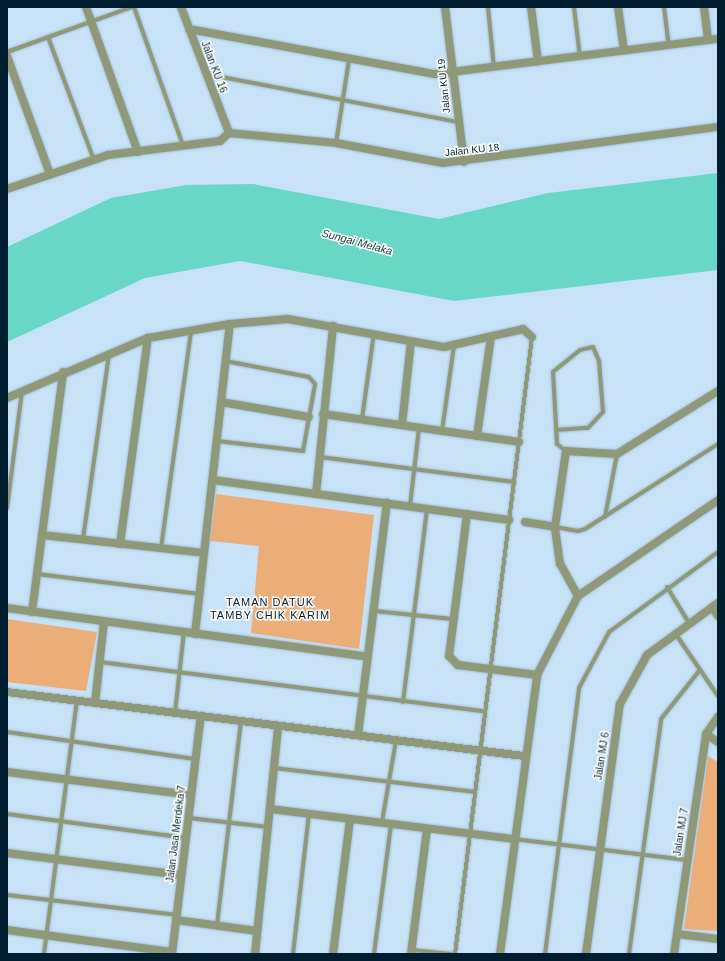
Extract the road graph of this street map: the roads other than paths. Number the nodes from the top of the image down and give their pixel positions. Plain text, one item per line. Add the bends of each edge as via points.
1 (86, 7) edge
2 (133, 7) edge
3 (181, 7) edge
4 (444, 7) edge
5 (488, 7) edge
6 (531, 7) edge
7 (574, 7) edge
8 (618, 7) edge
9 (664, 7) edge
10 (704, 7) edge
11 (91, 22) junction
12 (189, 29) junction
13 (48, 38) junction
14 (718, 39) edge
15 (708, 40) junction
16 (669, 46) junction
17 (624, 51) junction
18 (7, 52) edge
19 (7, 56) edge
20 (580, 57) junction
21 (349, 60) junction
22 (538, 62) junction
23 (494, 68) junction
24 (453, 72) junction
25 (206, 74) junction
26 (343, 101) junction
27 (458, 122) junction
28 (718, 128) edge
29 (229, 133) junction
30 (336, 143) junction
31 (183, 146) junction
32 (138, 152) junction
33 (94, 160) junction
34 (464, 162) junction
35 (50, 174) junction
36 (8, 187) edge
37 (230, 324) junction
38 (333, 326) junction
39 (191, 330) junction
40 (374, 332) junction
41 (491, 337) junction
42 (532, 337) joint
43 (148, 338) junction
44 (411, 341) junction
45 (454, 346) junction
46 (110, 352) junction
47 (226, 361) junction
48 (63, 372) junction
49 (22, 390) junction
50 (718, 391) edge
51 (7, 398) edge
52 (222, 402) junction
53 (324, 414) junction
54 (309, 417) junction
55 (362, 420) junction
56 (402, 425) junction
57 (419, 428) junction
58 (556, 430) junction
59 (442, 431) junction
60 (477, 436) junction
61 (217, 441) junction
62 (519, 442) junction
63 (718, 444) edge
64 (566, 450) junction
65 (617, 454) junction
66 (319, 456) junction
67 (414, 470) junction
68 (213, 480) junction
69 (514, 482) junction
70 (316, 494) junction
71 (718, 500) edge
72 (387, 503) junction
73 (410, 506) junction
74 (7, 508) edge
75 (427, 509) junction
76 (467, 514) junction
77 (605, 517) junction
78 (509, 520) junction
79 (525, 522) dead end
80 (555, 527) junction
81 (42, 535) junction
82 (82, 539) junction
83 (120, 544) junction
84 (161, 548) junction
85 (718, 552) edge
86 (204, 553) junction
87 (37, 574) junction
88 (667, 587) junction
89 (200, 594) junction
90 (578, 596) junction
91 (715, 605) edge
92 (7, 608) edge
93 (374, 610) junction
94 (32, 612) junction
95 (414, 614) junction
96 (718, 616) edge
97 (453, 618) junction
98 (104, 621) junction
99 (689, 623) junction
100 (184, 632) junction
101 (674, 632) junction
102 (195, 634) junction
103 (368, 657) junction
104 (100, 662) junction
105 (489, 669) junction
106 (699, 671) junction
107 (180, 672) junction
108 (537, 675) junction
109 (7, 692) edge
110 (718, 696) edge
111 (363, 697) junction
112 (77, 701) junction
113 (402, 702) junction
114 (95, 703) junction
115 (484, 711) junction
116 (175, 713) junction
117 (201, 716) junction
118 (718, 717) edge
119 (242, 721) junction
120 (278, 726) junction
121 (7, 732) edge
122 (706, 734) junction
123 (358, 735) junction
124 (396, 740) junction
125 (72, 742) junction
126 (718, 742) edge
127 (478, 750) junction
128 (524, 756) junction
129 (196, 759) junction
130 (274, 768) junction
131 (7, 772) edge
132 (67, 779) junction
133 (388, 783) junction
134 (474, 792) junction
135 (191, 795) junction
136 (270, 809) junction
137 (7, 814) edge
138 (309, 814) junction
139 (188, 818) junction
140 (350, 819) junction
141 (61, 821) junction
142 (230, 822) junction
143 (382, 823) junction
144 (391, 824) junction
145 (268, 827) junction
146 (427, 829) junction
147 (469, 833) junction
148 (186, 838) junction
149 (513, 839) junction
150 (558, 844) junction
151 (599, 848) junction
152 (7, 853) edge
153 (643, 853) junction
154 (56, 859) junction
155 (687, 860) junction
156 (181, 875) junction
157 (7, 895) edge
158 (51, 900) junction
159 (176, 917) junction
160 (217, 926) junction
161 (7, 930) edge
162 (257, 931) junction
163 (677, 934) junction
164 (46, 936) junction
165 (718, 939) edge
166 (411, 952) edge
167 (172, 953) edge
168 (44, 954) edge
169 (255, 954) edge
170 (293, 954) edge
171 (333, 954) edge
172 (374, 954) edge
173 (451, 954) edge
174 (455, 954) edge
175 (500, 954) edge
176 (545, 954) edge
177 (586, 954) edge
178 (629, 954) edge
179 (674, 954) edge

1 - 11 street
2 - 11 lane
2 - 31 lane
3 - 12 street, Jalan KU 16
4 - 24 street, Jalan KU 19
5 - 23 lane
6 - 22 street
7 - 20 lane
8 - 17 street
9 - 16 lane
10 - 15 street
11 - 13 lane
11 - 32 street
12 - 21 street
12 - 25 street, Jalan KU 16
13 - 18 lane
13 - 33 lane
14 - 15 street
15 - 16 street
16 - 17 street
17 - 20 street
19 - 35 street
20 - 22 street
21 - 24 street via 435,74
21 - 26 lane
22 - 23 street
23 - 24 street
24 - 27 street, Jalan KU 19
25 - 26 lane
25 - 29 street, Jalan KU 16
26 - 27 lane
26 - 30 lane
27 - 34 street, Jalan KU 19
28 - 34 street, Jalan KU 18
29 - 30 street, Jalan KU 18
29 - 31 street via 220,141
30 - 34 street, Jalan KU 18 via 444,163
31 - 32 street
32 - 33 street
33 - 35 street
35 - 36 street
37 - 38 street via 288,320
37 - 39 street
37 - 47 street
38 - 40 street
38 - 53 street
39 - 43 street
39 - 84 lane
40 - 44 street
40 - 55 lane
41 - 42 street via 523,329
41 - 45 street
41 - 60 street
42 - 62 lane
43 - 46 street
43 - 83 street
44 - 45 street
44 - 56 street
45 - 59 lane
46 - 48 street
46 - 82 lane
47 - 52 street
47 - 54 lane via 313,379
48 - 49 street
48 - 81 street
49 - 51 street
49 - 74 lane
50 - 65 street
52 - 54 street
52 - 61 street
53 - 55 street
53 - 66 street
54 - 61 lane via 305,449 300,452
55 - 56 street
56 - 57 street
57 - 59 street
57 - 67 lane
58 - 58 lane via 553,372 580,350 593,347 599,361 603,412 588,428
58 - 64 lane via 556,444
59 - 60 street
60 - 62 street
61 - 68 street
62 - 69 lane
63 - 77 lane
64 - 65 street
64 - 80 street
65 - 77 lane
66 - 67 lane
66 - 70 street
67 - 69 lane
67 - 73 lane
68 - 70 street
68 - 86 street
69 - 78 lane
70 - 72 street
71 - 90 street
72 - 73 street
72 - 93 street
73 - 75 street
75 - 76 street
75 - 95 lane
76 - 78 street
76 - 97 street
77 - 80 lane via 578,532
78 - 105 lane
79 - 80 street
80 - 90 street via 560,564
81 - 82 street
81 - 87 street
82 - 83 street
83 - 84 street
84 - 86 street
85 - 88 lane
86 - 89 street
87 - 89 lane
87 - 94 street
88 - 99 lane
88 - 150 lane via 609,632 579,688
89 - 102 street
90 - 108 street
91 - 96 street
91 - 99 street, Jalan MJ 6
92 - 94 street
93 - 95 lane
93 - 103 street
94 - 98 street
95 - 97 lane
95 - 113 lane
97 - 105 street via 451,660
98 - 100 street
98 - 104 street
99 - 101 street, Jalan MJ 6
100 - 102 street
100 - 107 lane
101 - 106 lane
101 - 151 street, Jalan MJ 6 via 647,655 620,704
102 - 103 street
103 - 111 street
104 - 107 lane
104 - 114 street
105 - 108 street
105 - 115 lane
106 - 110 lane
106 - 153 lane via 661,719
107 - 111 lane
107 - 116 lane
108 - 128 street
109 - 112 street
111 - 113 lane
111 - 123 street
112 - 114 street
112 - 125 lane
113 - 115 lane
114 - 116 street
115 - 127 lane
116 - 117 street
117 - 119 street
117 - 129 street, Jalan Jasa Merdeka 7
118 - 122 street, Jalan MJ 7
119 - 120 street
119 - 142 lane
120 - 123 street
120 - 130 street
121 - 125 lane
122 - 126 street
122 - 155 street, Jalan MJ 7
123 - 124 street
124 - 127 street
124 - 133 lane
125 - 129 lane
125 - 132 lane
127 - 128 street
127 - 134 lane
128 - 149 street
129 - 135 street, Jalan Jasa Merdeka 7
130 - 133 lane
130 - 136 street
131 - 132 street
132 - 135 street
132 - 141 lane
133 - 134 lane
133 - 143 lane
134 - 147 lane
135 - 139 street, Jalan Jasa Merdeka 7
136 - 138 street
136 - 145 street
137 - 141 lane
138 - 140 street
138 - 170 lane
139 - 142 lane
139 - 148 street, Jalan Jasa Merdeka 7
140 - 143 street
140 - 171 street
141 - 148 lane
141 - 154 lane
142 - 145 lane
142 - 160 lane
143 - 144 street
144 - 146 street
144 - 172 lane
145 - 162 street
146 - 147 street
146 - 166 street
147 - 149 street
147 - 174 lane
148 - 156 street, Jalan Jasa Merdeka 7
149 - 150 lane
149 - 175 street
150 - 151 lane
150 - 176 lane
151 - 153 lane
151 - 177 street, Jalan MJ 6
152 - 154 street
153 - 155 lane
153 - 178 lane
154 - 156 street
154 - 158 lane
155 - 163 street, Jalan MJ 7
156 - 159 street, Jalan Jasa Merdeka 7
157 - 158 lane
158 - 159 lane
158 - 164 lane
159 - 160 street
159 - 167 street, Jalan Jasa Merdeka 7
160 - 162 street
161 - 164 street
162 - 169 street
163 - 165 street
163 - 179 street, Jalan MJ 7
164 - 167 street
164 - 168 lane
166 - 173 lane

